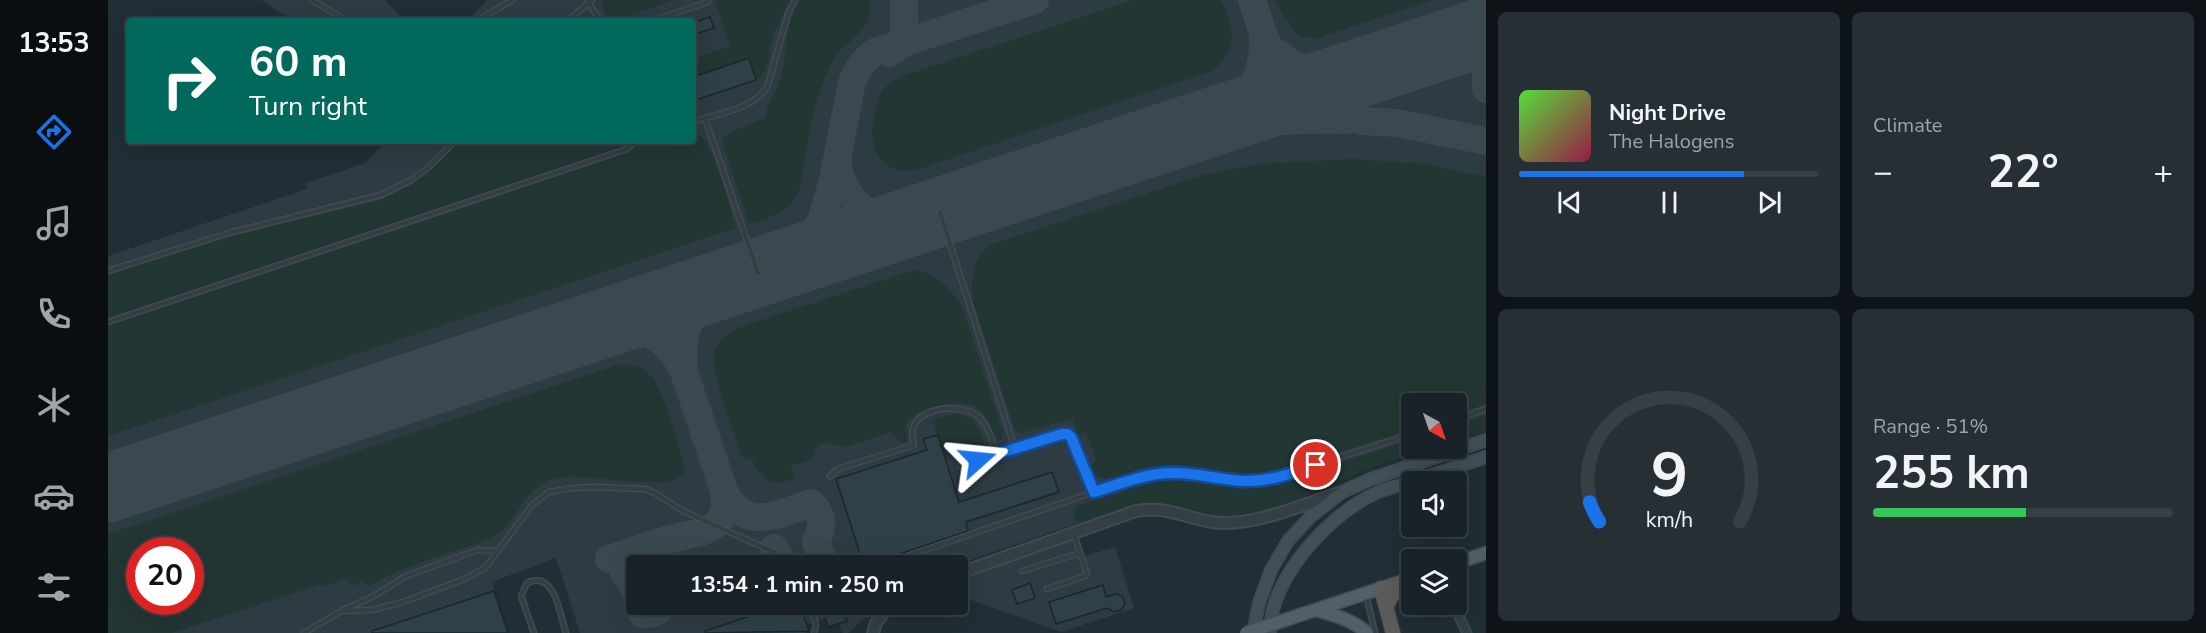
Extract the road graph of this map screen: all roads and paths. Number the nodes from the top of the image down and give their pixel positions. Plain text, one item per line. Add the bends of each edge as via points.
1 (312, 0) edge
2 (513, 0) edge
3 (708, 0) edge
4 (795, 0) edge
5 (589, 1) edge
6 (341, 18) edge
7 (481, 18) edge
8 (570, 18) edge
9 (597, 18) edge
10 (660, 18) edge
11 (705, 118) junction
12 (696, 121) edge
13 (452, 144) edge
14 (633, 144) edge
15 (940, 212) dead end
16 (108, 271) edge
17 (758, 273) dead end
18 (108, 322) edge
19 (1486, 409) edge
20 (1467, 415) edge
21 (1401, 438) edge
22 (1486, 440) edge
23 (1015, 449) junction
24 (997, 455) junction
25 (1486, 457) edge
26 (960, 466) dead end
27 (1445, 471) edge
28 (830, 476) dead end
29 (1401, 486) edge
30 (1094, 492) junction
31 (1342, 492) junction
32 (1073, 533) junction
33 (498, 551) junction
34 (1080, 553) junction
35 (1486, 554) edge
36 (781, 555) edge
37 (910, 555) edge
38 (1467, 560) edge
39 (968, 570) edge
40 (1022, 571) dead end
41 (1401, 581) edge
42 (1401, 586) edge
43 (1381, 588) junction
44 (1047, 589) dead end
45 (1365, 594) junction
46 (1386, 607) junction
47 (341, 611) junction
48 (1309, 612) junction
49 (814, 615) edge
50 (881, 615) edge
51 (1458, 615) edge
52 (304, 633) edge
53 (534, 633) edge
54 (566, 633) edge
55 (814, 633) edge
56 (873, 633) edge
57 (1246, 633) edge
58 (1253, 633) edge
59 (1270, 633) edge
60 (1367, 633) edge
61 (1375, 633) edge
62 (1393, 633) edge
63 (1467, 633) edge

1 - 6 lane
2 - 7 lane
3 - 10 lane
4 - 11 lane via 763,95 754,102
5 - 8 lane
5 - 9 lane
11 - 12 lane
11 - 17 lane
13 - 16 lane via 428,168 381,195 229,233
14 - 18 lane
15 - 23 lane
19 - 20 lane
21 - 30 lane via 1278,477 1244,481 1165,474
22 - 31 main road
23 - 24 lane
23 - 30 lane via 1067,434
24 - 26 lane
24 - 28 lane via 984,423 959,407 950,408 918,420 913,428 914,445 838,469
25 - 27 main road
29 - 59 main road via 1354,506 1303,553 1273,609
30 - 37 lane
31 - 32 street via 1258,519 1213,522 1154,508
31 - 58 main road via 1288,541 1267,581
32 - 34 lane
32 - 39 street
33 - 36 lane via 531,505 549,492 606,487 655,492 683,511
33 - 47 lane via 478,550 406,576
33 - 47 lane via 486,567 467,578 403,602 372,610
34 - 40 lane
34 - 44 lane via 1087,574
35 - 38 main road
41 - 43 main road
42 - 46 highway
43 - 45 main road
43 - 46 highway
45 - 48 main road
45 - 61 lane
46 - 62 highway
47 - 52 lane
48 - 57 main road, bridge
48 - 60 main road via 1341,617
49 - 55 lane
50 - 56 street
51 - 63 street
53 - 54 lane via 521,596 527,583 537,579 552,590

